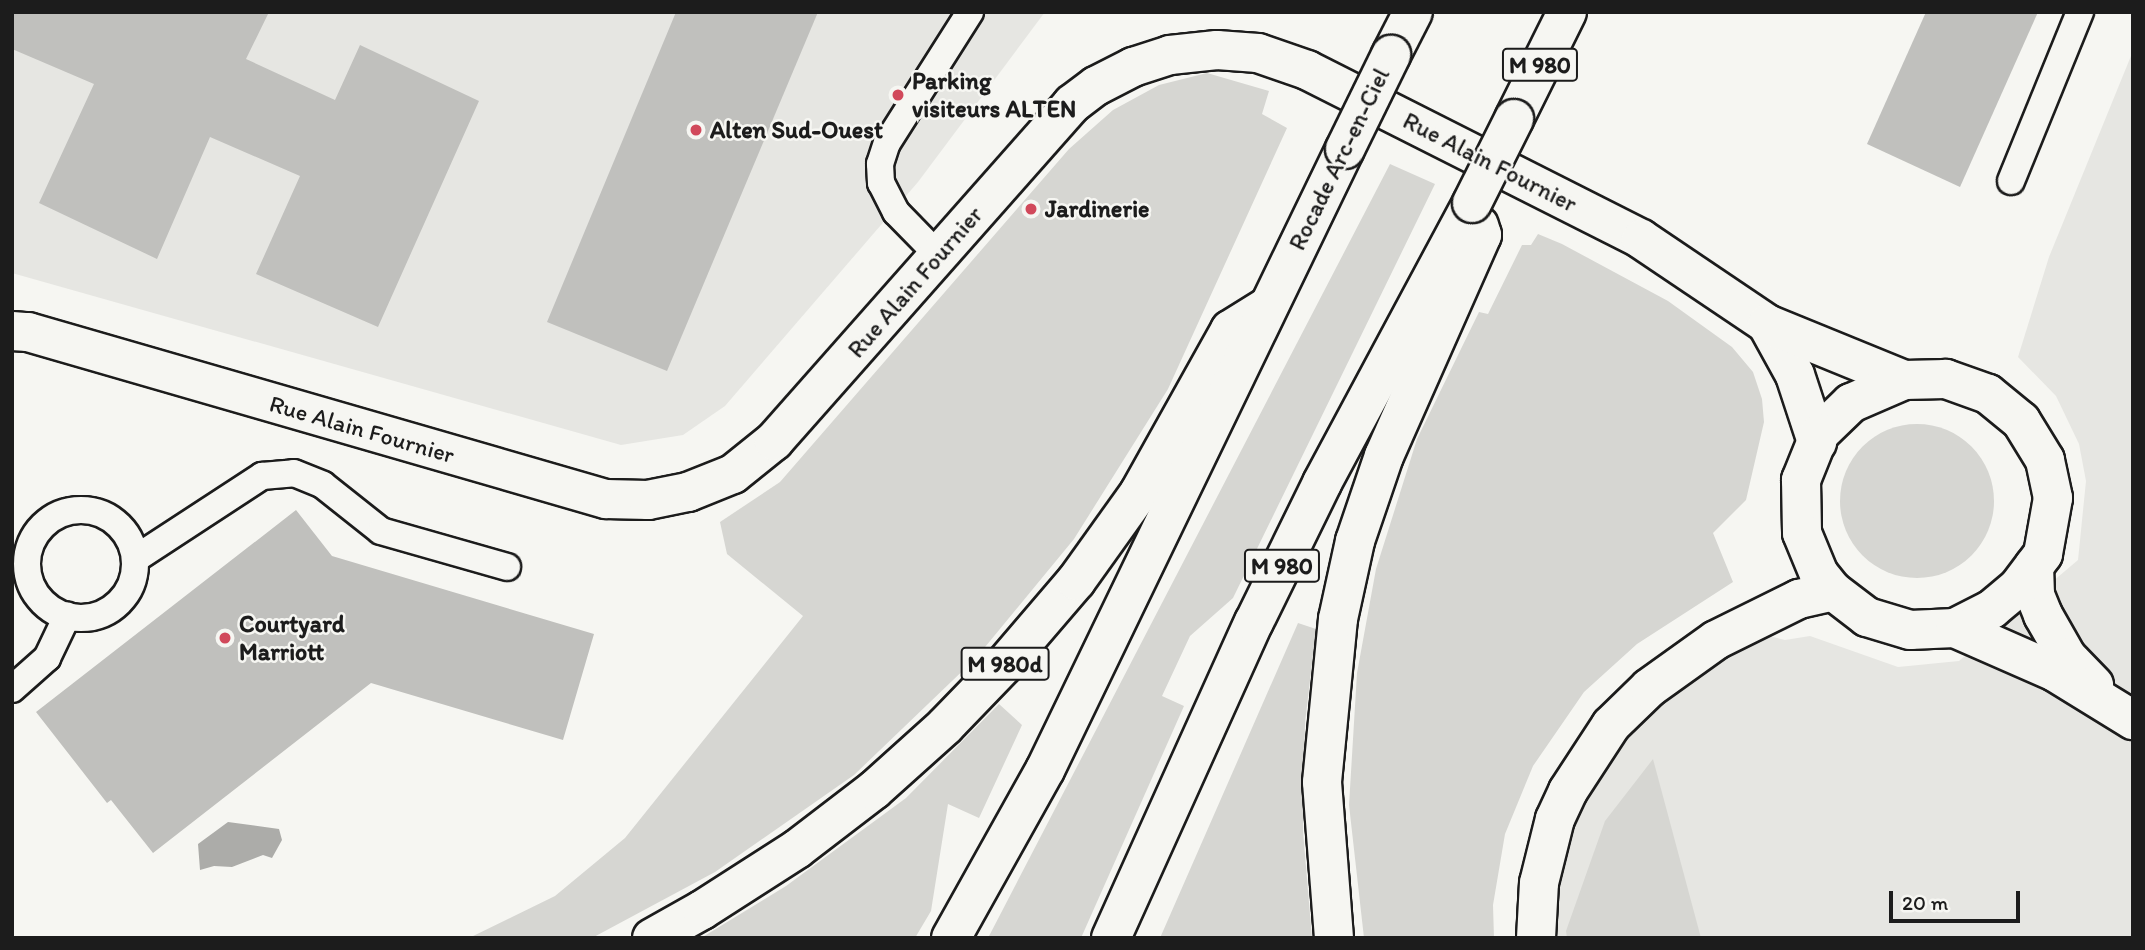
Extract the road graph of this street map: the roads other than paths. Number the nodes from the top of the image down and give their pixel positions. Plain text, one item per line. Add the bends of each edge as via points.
1 (970, 12) edge
2 (1413, 12) edge
3 (1567, 12) edge
4 (2080, 12) edge
5 (2011, 181) dead end
6 (1472, 203) junction
7 (938, 255) junction
8 (1267, 307) junction
9 (1767, 324) junction
10 (12, 331) edge
11 (1904, 380) junction
12 (1817, 442) junction
13 (135, 559) junction
14 (2034, 566) junction
15 (507, 567) dead end
16 (1833, 591) junction
17 (67, 616) junction
18 (1955, 628) junction
19 (12, 689) edge
20 (2125, 715) edge
21 (652, 938) edge
22 (951, 938) edge
23 (1111, 938) edge
24 (1334, 938) edge
25 (1536, 938) edge

1 - 7 lane via 887,143 880,164 881,183 896,212
2 - 8 main road, Rocade Arc-en-Ciel, bridge
3 - 6 main road, M 980, bridge
4 - 5 lane
6 - 23 main road, M 980 via 1271,587
6 - 24 main road, M 980 via 1482,236 1384,456 1355,541 1338,619 1322,782
7 - 9 main road, Rue Alain Fournier via 1072,104 1096,86 1132,66 1170,55 1217,50 1258,53 1307,70 1641,239
7 - 10 main road, Rue Alain Fournier via 774,441 733,474 688,492 648,500 606,499
8 - 21 main road, M 980d via 1230,330 1151,473 1076,581 945,726 874,790 797,849
8 - 22 main road, Rocade Arc-en-Ciel via 1045,770
9 - 11 main road, Rue Alain Fournier
9 - 12 main road, Rue Alain Fournier via 1795,375
11 - 12 main road, Rue Alain Fournier via 1851,403 1820,433
11 - 14 main road, Rue Alain Fournier via 1946,379 1980,391 2021,421 2045,460 2053,498 2043,554
12 - 16 main road, Rue Alain Fournier via 1801,480 1802,534 1819,574
13 - 15 lane via 262,476 294,473 323,485 381,531
13 - 17 lane via 128,590 117,604 102,614
13 - 17 lane via 120,527 106,516 71,511 39,529 30,544 29,580 50,609
14 - 18 main road, Rue Alain Fournier via 1992,609
14 - 20 main road, Rue Alain Fournier via 2035,595 2067,657
16 - 18 main road, Rue Alain Fournier via 1867,617 1910,630
16 - 25 main road via 1799,600 1716,640 1649,688 1611,725 1555,819 1539,883
17 - 19 lane via 47,658
18 - 20 main road, Rue Alain Fournier via 2055,672

